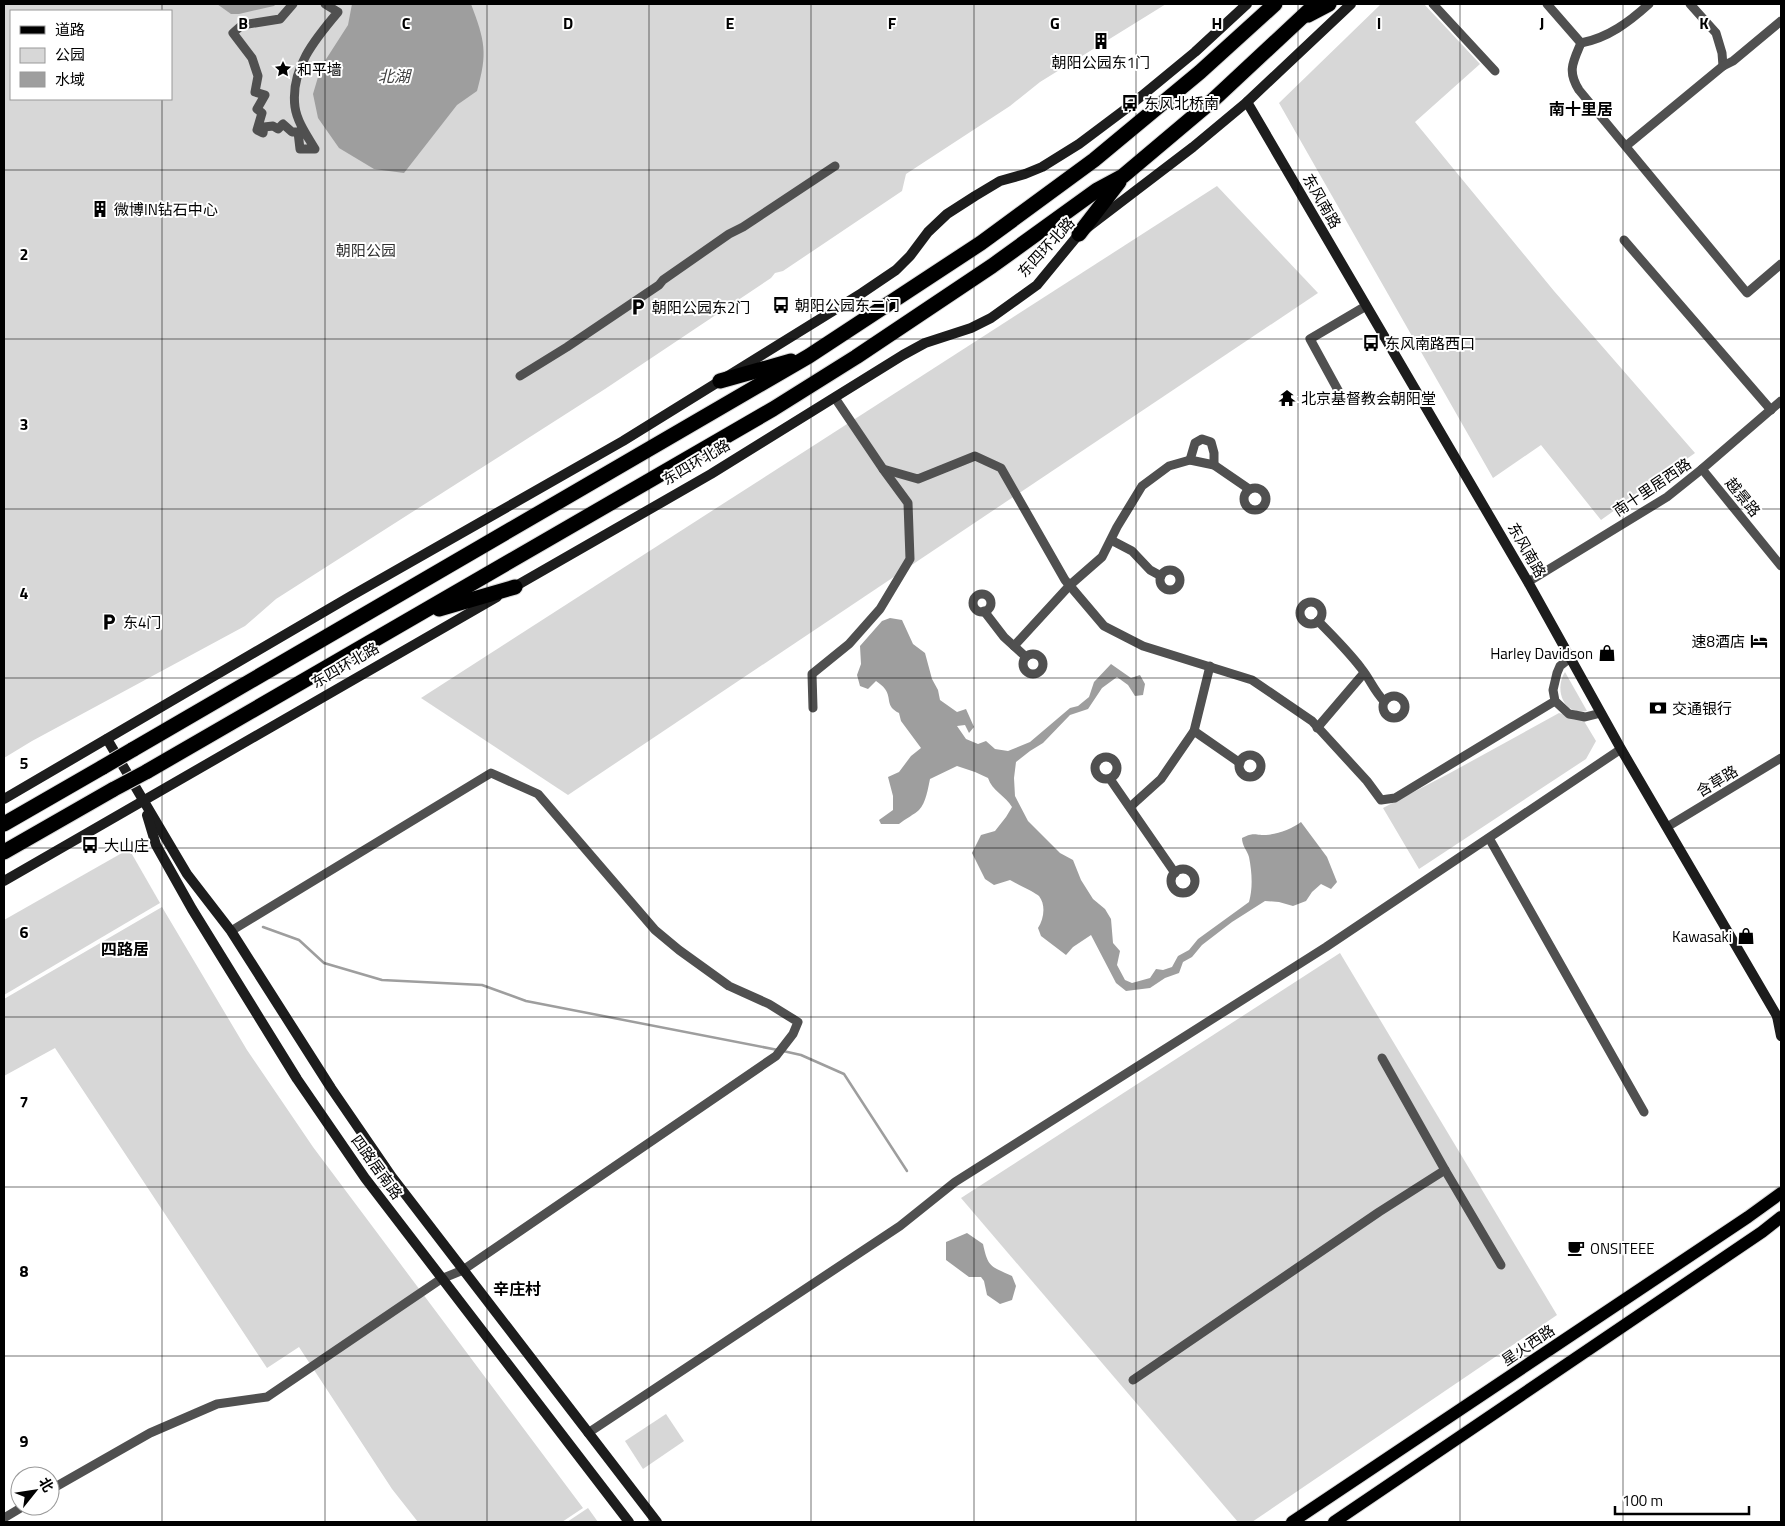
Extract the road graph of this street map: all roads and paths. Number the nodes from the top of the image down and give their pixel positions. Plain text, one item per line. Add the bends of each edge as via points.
1 (293, 4) edge
2 (325, 4) edge
3 (1247, 4) edge
4 (1275, 4) edge
5 (1316, 4) edge
6 (1329, 4) edge
7 (1352, 4) edge
8 (1433, 4) edge
9 (1546, 4) edge
10 (1649, 4) edge
11 (1690, 4) edge
12 (1301, 20) junction
13 (1781, 21) edge
14 (1581, 43) junction
15 (1723, 66) junction
16 (1495, 71) dead end
17 (1247, 102) junction
18 (1626, 146) junction
19 (835, 166) dead end
20 (1123, 176) junction
21 (1079, 234) junction
22 (1624, 240) dead end
23 (1781, 264) edge
24 (1366, 306) junction
25 (809, 356) junction
26 (520, 376) dead end
27 (720, 381) junction
28 (1339, 392) dead end
29 (835, 398) junction
30 (1781, 401) edge
31 (1771, 410) junction
32 (1190, 460) junction
33 (1214, 465) junction
34 (883, 468) junction
35 (1702, 470) junction
36 (1248, 489) dead end
37 (1111, 540) junction
38 (1781, 566) edge
39 (1161, 576) dead end
40 (1528, 582) junction
41 (1070, 585) junction
42 (514, 586) junction
43 (984, 612) dead end
44 (414, 617) junction
45 (1318, 621) dead end
46 (1014, 646) junction
47 (1026, 657) dead end
48 (1570, 658) junction
49 (1210, 666) junction
50 (1364, 672) junction
51 (1384, 701) dead end
52 (1556, 701) junction
53 (814, 708) dead end
54 (1601, 713) junction
55 (1318, 728) junction
56 (1194, 731) junction
57 (107, 739) junction
58 (1621, 749) junction
59 (1781, 758) edge
60 (1240, 763) dead end
61 (1110, 779) dead end
62 (4, 799) edge
63 (144, 802) junction
64 (1130, 807) junction
65 (4, 824) edge
66 (1667, 827) junction
67 (1489, 838) junction
68 (4, 852) edge
69 (1174, 873) dead end
70 (4, 881) edge
71 (231, 931) junction
72 (1780, 1016) edge
73 (1781, 1036) edge
74 (1382, 1058) dead end
75 (1644, 1112) dead end
76 (1444, 1170) junction
77 (1781, 1193) edge
78 (1781, 1217) edge
79 (1501, 1265) dead end
80 (463, 1270) junction
81 (441, 1279) junction
82 (1133, 1380) dead end
83 (588, 1433) junction
84 (60, 1484) edge
85 (628, 1522) edge
86 (657, 1522) edge
87 (1292, 1522) edge
88 (1334, 1522) edge

1 - 2 street via 280,19 242,25 233,33 252,58 258,76 254,92 265,95 257,109 262,113 256,130 263,133 264,127 278,129 283,124 292,132 298,132 300,149 315,149 295,108 298,71 306,53 338,12
3 - 27 street via 1195,52 1079,144 1042,167 1000,182 947,214 896,270
4 - 25 highway via 1200,72 1094,160 981,243
5 - 12 highway, 东四环北路
6 - 12 highway
7 - 17 street, 东四环北路
8 - 16 street
9 - 14 street
10 - 14 street via 1605,36
11 - 15 street via 1716,33
12 - 20 highway, 东四环北路
13 - 15 street via 1733,62
14 - 18 street via 1571,68 1574,82
15 - 18 street
17 - 21 street, 东四环北路
17 - 24 street, 东风南路
18 - 23 street via 1746,293
19 - 26 street
20 - 21 highway
20 - 44 highway, 东四环北路 via 1097,190 992,266 773,409
21 - 29 street, 东四环北路 via 1037,285 991,318 925,343
22 - 31 street
24 - 28 street via 1310,339
24 - 40 street, 东风南路
25 - 27 highway
25 - 65 highway, bridge
27 - 57 street via 623,441
29 - 34 street
29 - 42 street, 东四环北路 via 703,479
30 - 31 street, 南十里居西路
31 - 35 street, 南十里居西路
32 - 33 street
32 - 33 street via 1195,443 1202,439 1211,442
32 - 37 street via 1169,466 1142,486
33 - 36 street
34 - 41 street via 918,479 975,456 1001,468
34 - 53 street via 908,504 910,559 880,609 849,644 812,674
35 - 38 street, 越景路
35 - 40 street, 南十里居西路 via 1667,497
37 - 39 street via 1132,550 1150,570
37 - 41 street via 1102,557
40 - 48 street, 东风南路
41 - 46 street
41 - 49 street via 1104,626 1143,646
42 - 44 highway
42 - 63 street, 东四环北路
43 - 46 street
44 - 68 highway, 东四环北路, bridge
45 - 50 street
46 - 47 street
48 - 52 street via 1557,673 1553,690
48 - 54 street, 东风南路
49 - 55 street via 1252,680
49 - 56 street
50 - 51 street
50 - 55 street
52 - 54 street via 1575,716
52 - 55 street via 1395,798 1381,800
54 - 58 street, 东风南路
56 - 60 street
56 - 64 street via 1161,779
57 - 62 street
57 - 63 street
58 - 66 street, 东风南路
58 - 67 street
59 - 66 street, 含草路
61 - 64 street
63 - 70 street, 东四环北路
63 - 71 street via 188,874
63 - 81 street, 四路居南路 via 156,845 292,1070 365,1178
64 - 69 street
66 - 72 street, 东风南路
67 - 75 street
67 - 83 street via 1326,947 955,1182 900,1226
71 - 80 street via 331,1088 392,1177
71 - 80 street via 491,773 538,794 655,930 679,950 729,986 770,1004 798,1022 776,1056
72 - 73 street, 东风南路
74 - 76 street
76 - 79 street
76 - 82 street
77 - 87 main road, 星火西路
78 - 88 main road
80 - 81 street
80 - 83 street
81 - 84 street via 267,1397 217,1404 150,1433
81 - 85 street, 四路居南路
83 - 86 street

